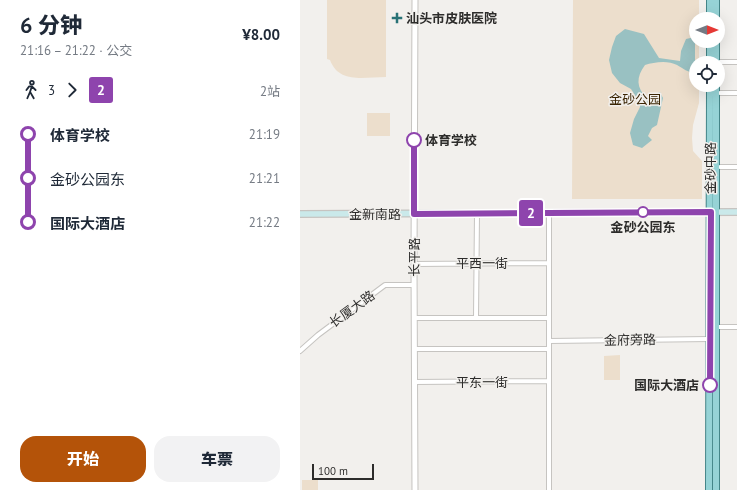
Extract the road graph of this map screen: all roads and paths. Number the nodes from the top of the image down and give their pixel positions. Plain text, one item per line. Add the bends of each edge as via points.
1 (414, 0) edge
2 (710, 0) edge
3 (716, 0) edge
4 (710, 12) edge
5 (716, 12) edge
6 (725, 62) edge
7 (737, 62) edge
8 (710, 92) edge
9 (716, 92) edge
10 (720, 93) dead end
11 (737, 93) edge
12 (720, 167) dead end
13 (737, 167) edge
14 (713, 211) junction
15 (737, 211) edge
16 (413, 212) junction
17 (300, 213) edge
18 (477, 213) junction
19 (549, 213) junction
20 (477, 263) junction
21 (549, 263) junction
22 (414, 264) junction
23 (412, 285) junction
24 (414, 318) junction
25 (476, 318) junction
26 (549, 318) junction
27 (737, 326) edge
28 (716, 327) junction
29 (710, 339) junction
30 (549, 341) junction
31 (414, 349) junction
32 (549, 349) junction
33 (300, 351) edge
34 (414, 382) junction
35 (549, 382) junction
36 (413, 490) edge
37 (549, 490) edge
38 (709, 490) edge
39 (716, 490) edge

1 - 16 street, 长平路
2 - 4 main road
3 - 5 main road
6 - 7 street
8 - 14 main road, 金砂中路
9 - 14 main road, 金砂中路
10 - 11 street
12 - 13 street
14 - 15 main road, 金新南路
14 - 16 main road, 金新南路
14 - 19 main road, 金新南路
14 - 28 main road, 金砂中路
14 - 29 main road, 金砂中路
16 - 17 main road, 金新南路
16 - 18 main road, 金新南路
16 - 22 street, 长平路
16 - 23 street, 长平路
18 - 19 main road, 金新南路
18 - 20 street
19 - 21 street
20 - 21 street, 平西一街
20 - 22 street, 平西一街
20 - 25 street
21 - 26 street
22 - 24 street, 长平路
23 - 33 street, 长厦大路 via 385,286
23 - 36 street, 长平路
24 - 25 street
24 - 31 street, 长平路
25 - 26 street
26 - 30 street
27 - 28 street
28 - 39 main road, 金砂中路
29 - 30 street, 金府旁路
29 - 38 main road, 金砂中路
30 - 32 street
31 - 32 street
31 - 34 street, 长平路
32 - 35 street
34 - 35 street, 平东一街
34 - 36 street, 长平路
35 - 37 street

